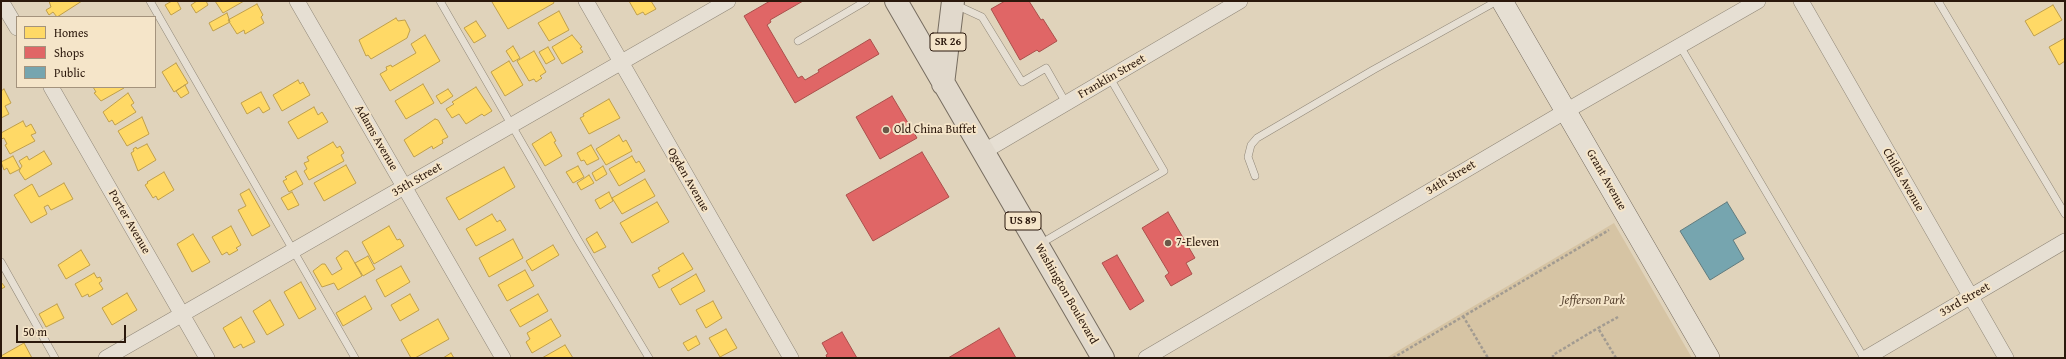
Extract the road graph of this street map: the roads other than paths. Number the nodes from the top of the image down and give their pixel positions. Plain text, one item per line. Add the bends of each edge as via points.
1 (1, 1) edge
2 (150, 1) edge
3 (297, 1) edge
4 (440, 1) edge
5 (586, 1) edge
6 (728, 1) edge
7 (866, 1) edge
8 (896, 1) edge
9 (1240, 1) edge
10 (1497, 1) edge
11 (1502, 1) edge
12 (1758, 1) edge
13 (1801, 1) edge
14 (1938, 1) edge
15 (952, 2) edge
16 (16, 26) edge
17 (798, 41) dead end
18 (1680, 46) junction
19 (621, 62) junction
20 (1110, 78) junction
21 (943, 84) junction
22 (52, 88) edge
23 (1066, 103) junction
24 (1566, 110) junction
25 (511, 125) junction
26 (983, 152) junction
27 (1255, 176) dead end
28 (404, 187) junction
29 (2065, 214) edge
30 (2065, 241) edge
31 (1037, 245) junction
32 (294, 250) junction
33 (1, 262) edge
34 (1970, 297) junction
35 (182, 314) junction
36 (55, 358) edge
37 (106, 358) edge
38 (207, 358) edge
39 (355, 358) edge
40 (503, 358) edge
41 (649, 358) edge
42 (791, 358) edge
43 (1103, 358) edge
44 (1146, 358) edge
45 (1709, 358) edge
46 (1865, 358) edge
47 (2006, 358) edge

1 - 16 street
2 - 32 lane
3 - 28 street, Adams Avenue
4 - 25 lane
5 - 19 street, Ogden Avenue
6 - 19 street, 35th Street
7 - 17 lane
8 - 21 main road, Washington Boulevard / US 89
9 - 20 street, Franklin Street
10 - 27 lane via 1257,138 1248,157
11 - 24 street, Grant Avenue
12 - 18 street, 34th Street
13 - 34 street, Childs Avenue
14 - 29 lane
15 - 21 main road, SR 26
15 - 23 lane via 982,17 1022,82 1046,68
18 - 24 street, 34th Street
18 - 46 lane
19 - 25 street, 35th Street
19 - 42 street, Ogden Avenue
20 - 23 street, Franklin Street
20 - 31 lane via 1164,171
21 - 26 main road, Washington Boulevard / US 89
22 - 35 street, Porter Avenue
23 - 26 street, Franklin Street
24 - 44 street, 34th Street
24 - 45 street, Grant Avenue
25 - 28 street, 35th Street
25 - 41 lane
26 - 31 main road, Washington Boulevard / US 89
28 - 32 street, 35th Street
28 - 40 street, Adams Avenue
30 - 34 street, 33rd Street
31 - 43 main road, Washington Boulevard / US 89
32 - 35 street, 35th Street
32 - 39 lane
33 - 36 lane
34 - 46 street, 33rd Street
34 - 47 street, Childs Avenue
35 - 37 street, 35th Street
35 - 38 street, Porter Avenue

